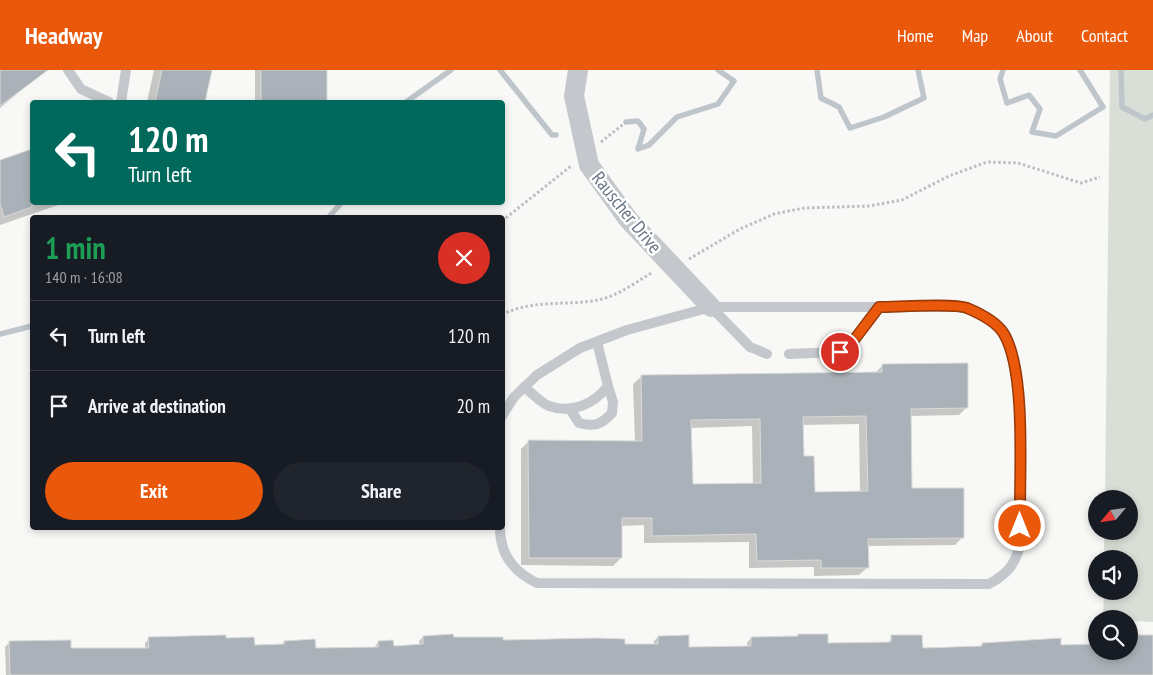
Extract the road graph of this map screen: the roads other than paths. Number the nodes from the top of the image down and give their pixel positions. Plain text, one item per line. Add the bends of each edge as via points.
1 (68, 70) edge
2 (126, 70) edge
3 (578, 70) edge
4 (105, 100) edge
5 (121, 100) edge
6 (711, 307) junction
7 (879, 307) junction
8 (597, 342) junction
9 (767, 354) dead end
10 (789, 354) dead end
11 (608, 386) junction
12 (524, 387) junction
13 (570, 409) junction
14 (505, 411) edge
15 (500, 530) edge

1 - 4 lane via 81,89
2 - 5 lane
3 - 6 street, Rauscher Drive via 574,96 589,165 628,219
6 - 7 lane
6 - 8 lane via 627,330
6 - 9 lane via 750,348
7 - 10 lane via 851,344 840,352
7 - 15 lane via 965,307 986,317 1004,332 1013,356 1019,399 1020,546 1006,575 989,584 537,583 524,577 509,562
8 - 11 lane
8 - 12 lane via 580,348
11 - 13 lane via 586,405
11 - 13 lane via 613,402 612,413 603,422 592,426 579,423
12 - 13 lane via 548,406
12 - 14 lane

